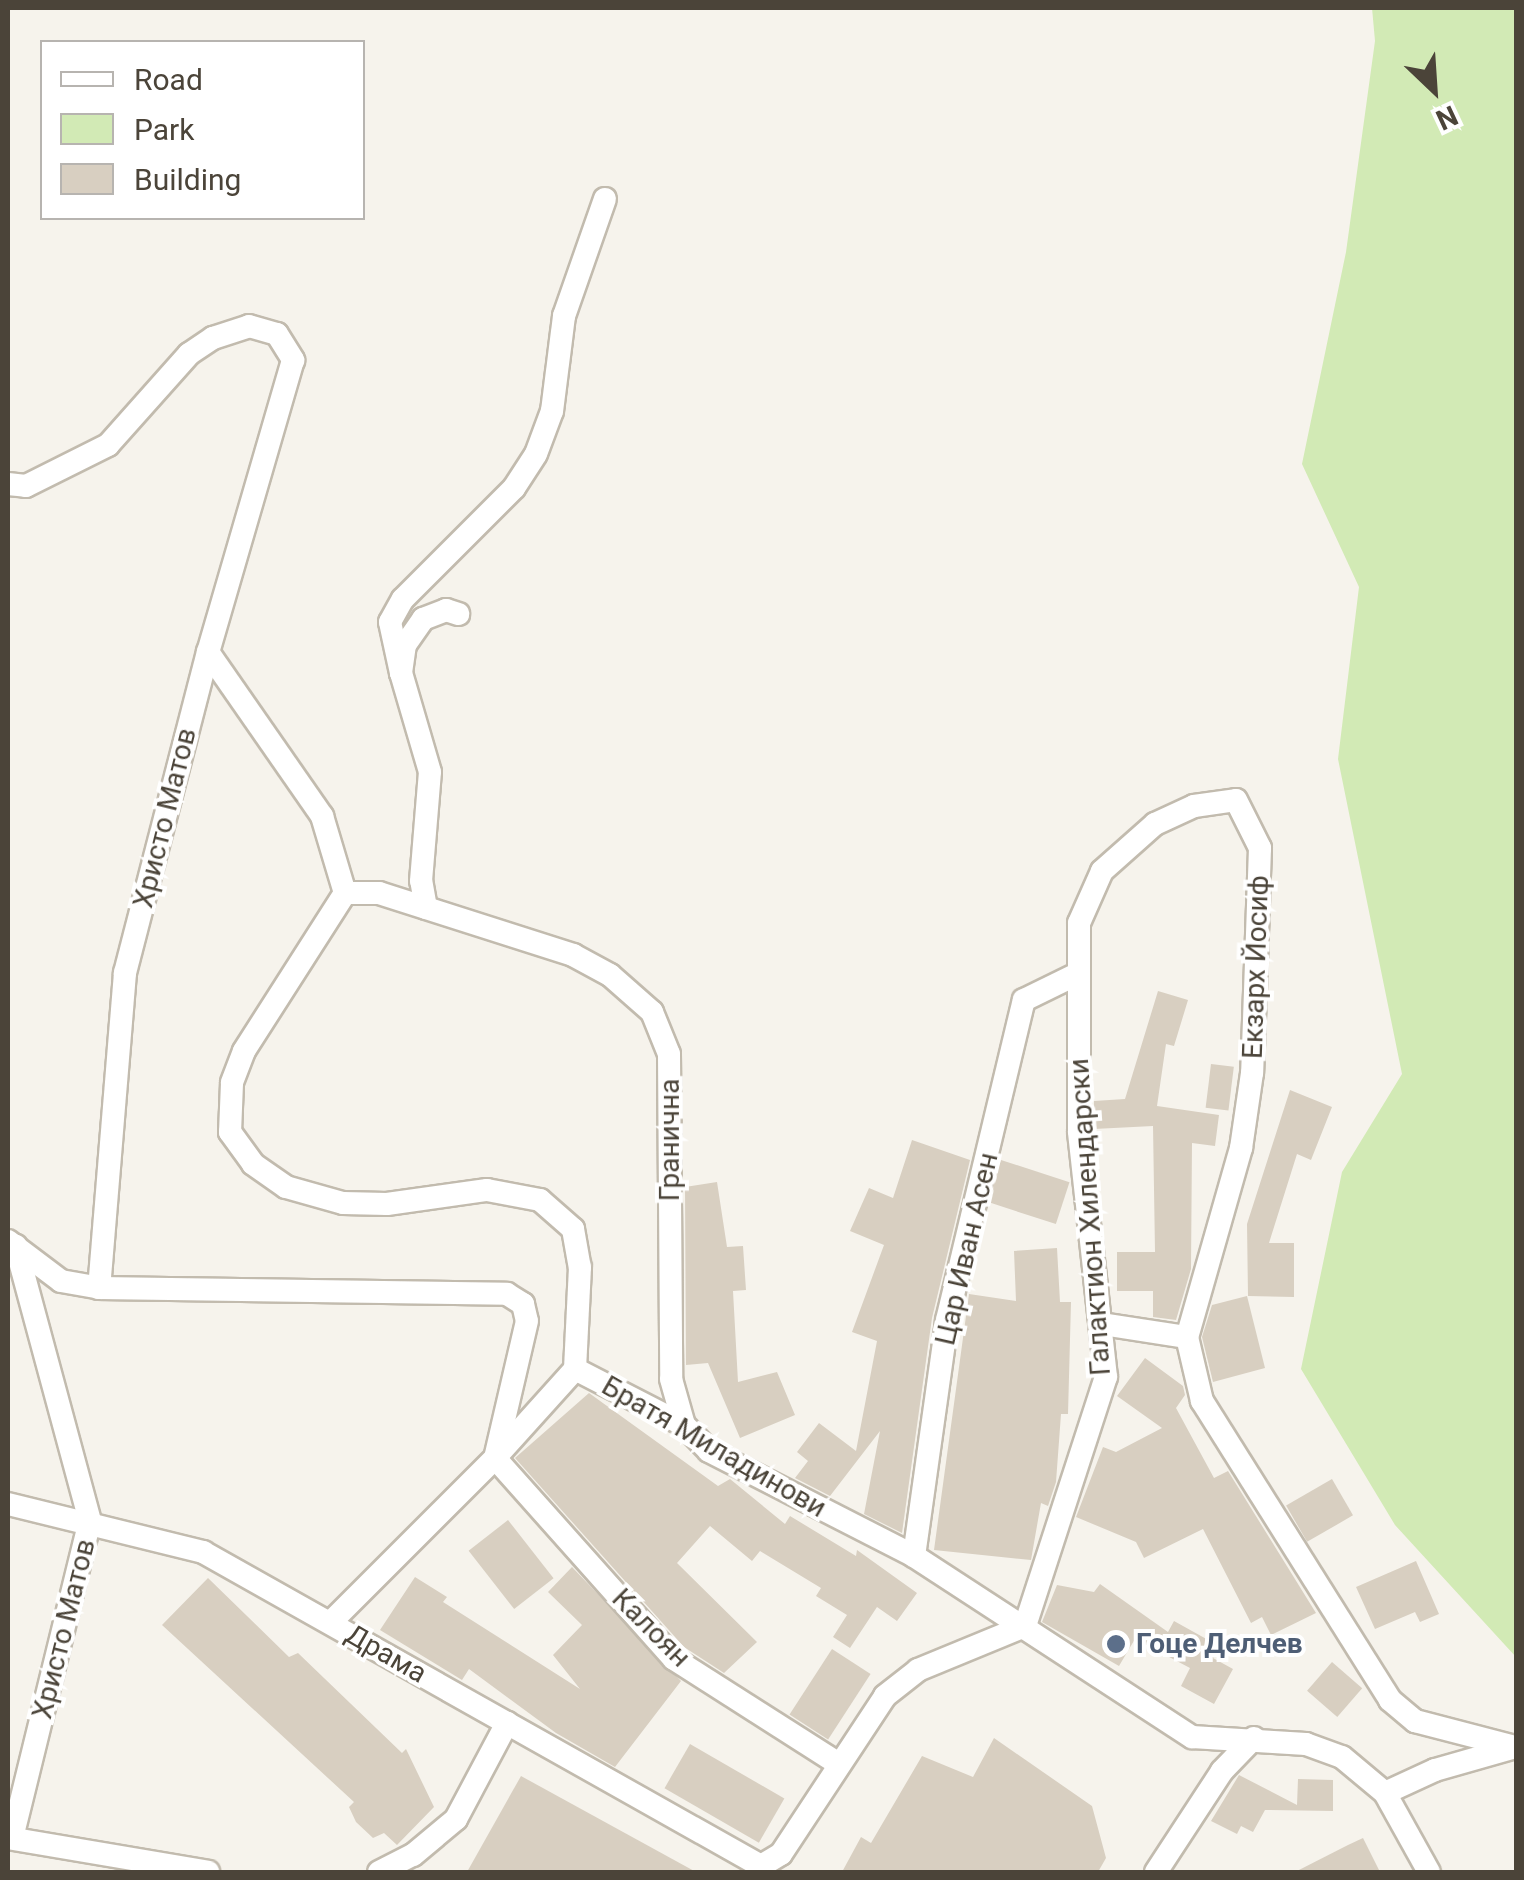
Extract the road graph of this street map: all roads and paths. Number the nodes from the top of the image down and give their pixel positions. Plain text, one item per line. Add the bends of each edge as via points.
1 (605, 198) dead end
2 (8, 484) edge
3 (458, 614) dead end
4 (208, 652) junction
5 (400, 673) junction
6 (345, 893) junction
7 (426, 908) junction
8 (1076, 976) junction
9 (12, 1244) edge
10 (99, 1288) junction
11 (1102, 1324) junction
12 (1187, 1337) junction
13 (575, 1369) junction
14 (684, 1425) junction
15 (495, 1458) junction
16 (8, 1504) edge
17 (90, 1521) junction
18 (914, 1556) junction
19 (332, 1622) junction
20 (1026, 1626) junction
21 (507, 1723) junction
22 (1254, 1738) junction
23 (1516, 1748) edge
24 (837, 1762) junction
25 (1385, 1794) junction
26 (10, 1838) edge
27 (208, 1872) edge
28 (379, 1872) edge
29 (1156, 1872) edge
30 (1428, 1872) edge

1 - 5 street via 564,316 552,411 536,454 514,488 403,600 390,622
2 - 4 street, Христо Матов via 26,486 108,445 189,354 213,338 249,326 278,334 293,360
3 - 5 street via 446,610 423,619 405,646
4 - 6 street via 322,816
4 - 10 street, Христо Матов via 125,973
5 - 7 street via 430,772 421,881
6 - 7 street, Гранична via 379,893
6 - 13 street via 244,1051 232,1083 230,1132 253,1164 286,1187 343,1203 487,1190 540,1200 573,1229 577,1248
7 - 14 street, Гранична via 573,956 610,976 652,1012 669,1054 671,1378
8 - 11 street, Галактион Хилендарски via 1078,1132 1092,1291
8 - 12 street, Екзарх Йосиф via 1079,923 1102,871 1156,824 1194,806 1236,800 1260,848 1252,1073 1241,1148
8 - 18 street, Цар Иван Асен via 1024,1000 948,1320
9 - 10 street via 61,1281
9 - 17 street, Христо Матов
10 - 15 street via 507,1294 524,1304 527,1320
11 - 12 street
11 - 20 street, Галактион Хилендарски via 1106,1377
12 - 23 street, Екзарх Йосиф via 1202,1401 1390,1700 1415,1721
13 - 14 street, Братя Миладинови
13 - 15 street, Братя Миладинови
14 - 18 street, Братя Миладинови via 709,1451
15 - 19 street
15 - 24 street, Калоян via 674,1658
16 - 17 street, Драма
17 - 19 street, Драма via 204,1552
17 - 26 street, Христо Матов
18 - 20 street, Братя Миладинови
19 - 21 street, Драма
20 - 22 street, Братя Миладинови via 1192,1737
20 - 24 street via 918,1670 885,1696
21 - 24 street, Драма via 761,1866 781,1854
21 - 28 street via 456,1819 413,1856
22 - 25 street, Братя Миладинови via 1342,1757
22 - 29 street via 1222,1771
23 - 25 street via 1435,1770
25 - 30 street
26 - 27 street

